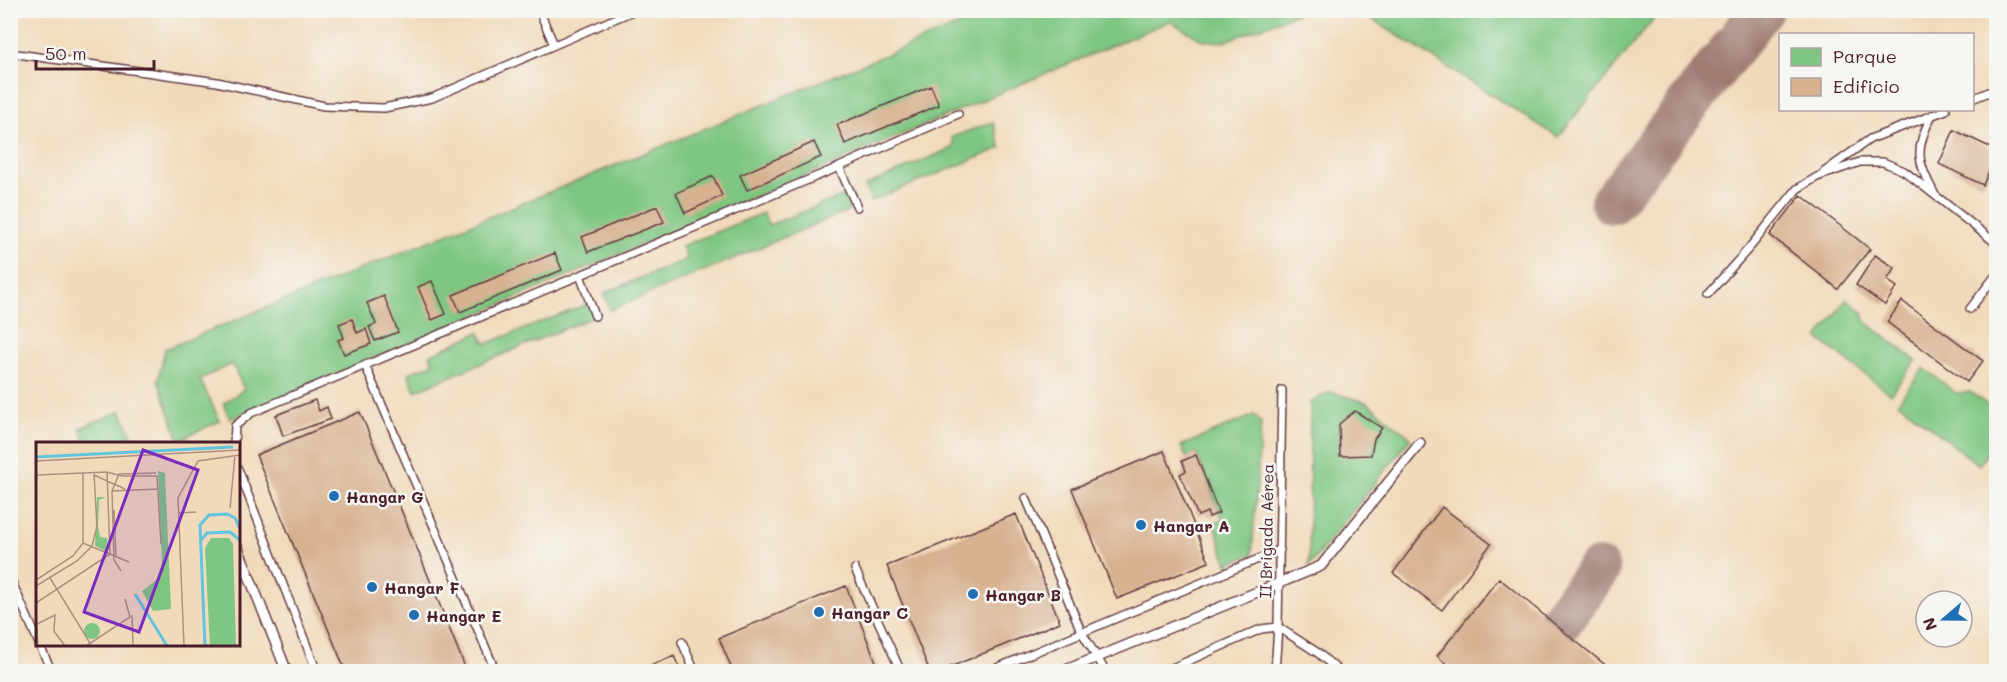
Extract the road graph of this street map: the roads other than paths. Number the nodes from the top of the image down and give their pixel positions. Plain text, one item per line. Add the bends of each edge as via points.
1 (540, 10) edge
2 (635, 10) edge
3 (554, 45) junction
4 (10, 53) edge
5 (1996, 89) edge
6 (1974, 98) edge
7 (1943, 111) edge
8 (958, 114) dead end
9 (1932, 115) junction
10 (839, 167) junction
11 (1817, 177) junction
12 (1936, 197) junction
13 (857, 207) dead end
14 (1996, 243) edge
15 (1996, 275) edge
16 (580, 276) junction
17 (1708, 294) dead end
18 (1970, 309) dead end
19 (595, 316) dead end
20 (365, 365) junction
21 (1282, 390) dead end
22 (234, 442) edge
23 (1420, 443) dead end
24 (240, 474) edge
25 (1026, 498) dead end
26 (1280, 550) junction
27 (240, 553) edge
28 (855, 569) dead end
29 (10, 578) edge
30 (1279, 583) junction
31 (1278, 627) junction
32 (1081, 632) junction
33 (36, 638) edge
34 (682, 642) dead end
35 (39, 646) edge
36 (1097, 657) junction
37 (52, 672) edge
38 (287, 672) edge
39 (317, 672) edge
40 (496, 672) edge
41 (695, 672) edge
42 (900, 672) edge
43 (987, 672) edge
44 (1061, 672) edge
45 (1106, 672) edge
46 (1163, 672) edge
47 (1275, 672) edge
48 (1340, 672) edge

1 - 3 lane
2 - 3 lane
3 - 4 lane via 432,98 384,108 324,106 217,82
5 - 6 lane
7 - 9 lane
8 - 10 lane
9 - 11 lane via 1870,139
9 - 12 lane via 1919,147 1922,168
10 - 13 lane
10 - 16 lane
11 - 12 lane via 1860,162 1883,162 1904,171
11 - 17 lane via 1797,189
12 - 14 lane
15 - 18 lane
16 - 19 lane
16 - 20 lane
20 - 22 lane via 251,413 235,426
20 - 40 lane
21 - 26 lane, II Brigada Aérea
23 - 30 street via 1321,566
24 - 39 lane
25 - 32 lane
26 - 30 lane, II Brigada Aérea
26 - 32 lane
27 - 38 street
28 - 42 lane
29 - 33 lane
30 - 31 lane, II Brigada Aérea
30 - 36 street
31 - 46 lane via 1261,629
31 - 47 lane, II Brigada Aérea
31 - 48 lane
32 - 36 lane
32 - 43 lane
34 - 41 lane
35 - 37 lane
36 - 44 street
36 - 45 lane

